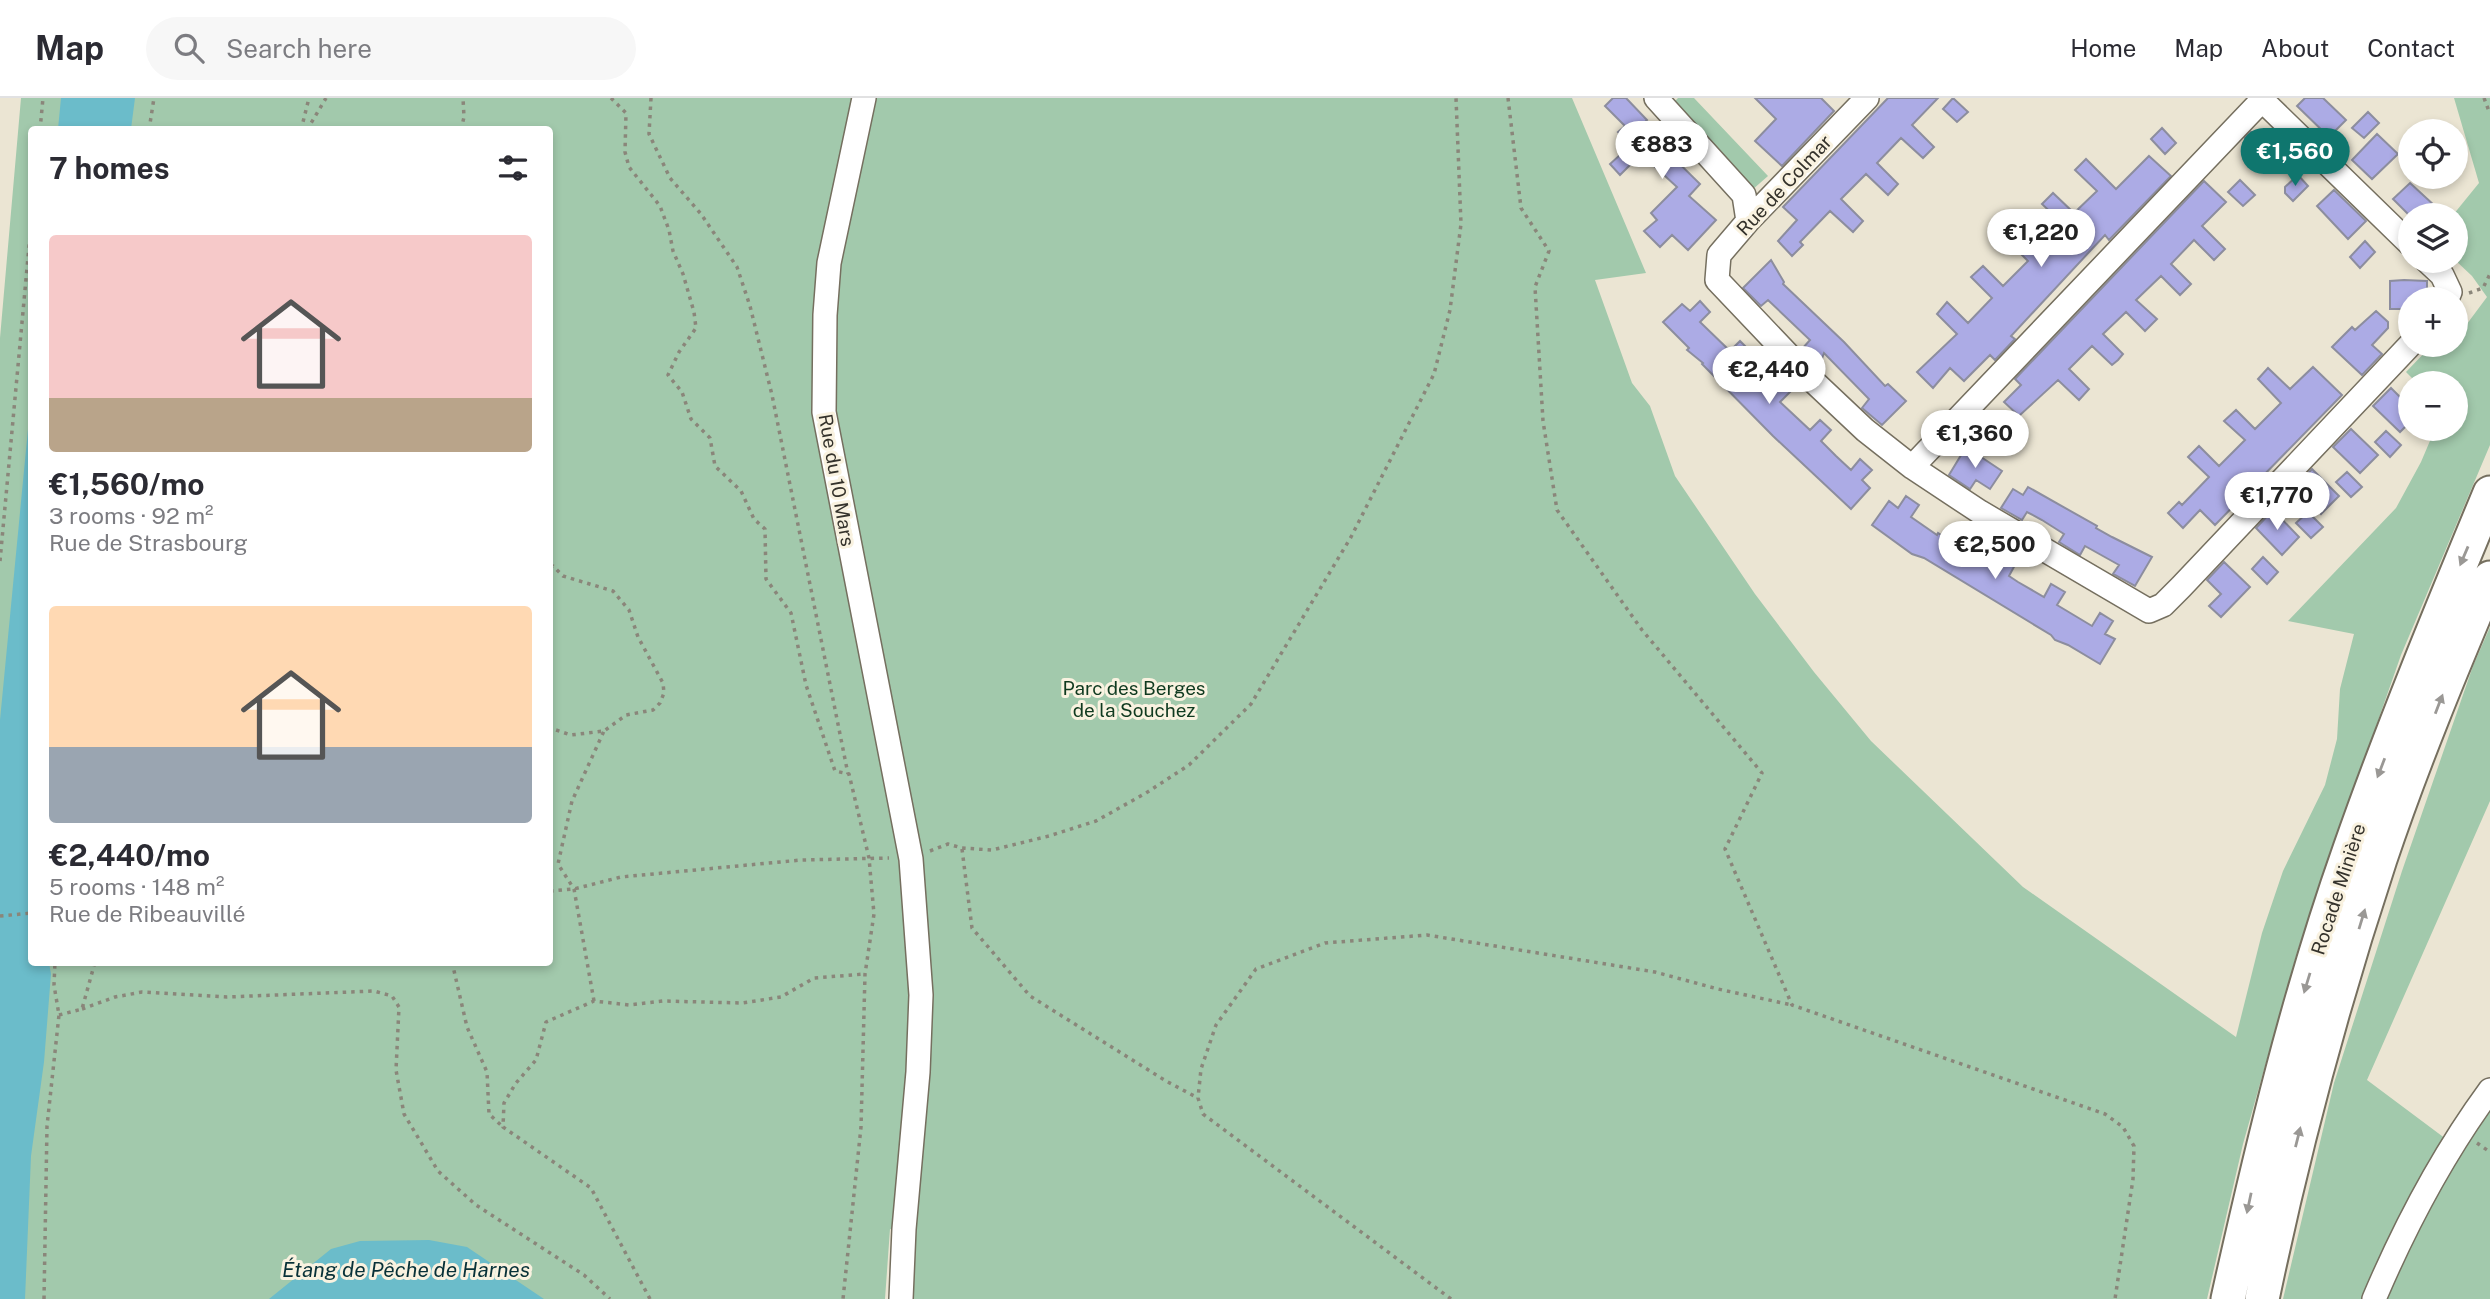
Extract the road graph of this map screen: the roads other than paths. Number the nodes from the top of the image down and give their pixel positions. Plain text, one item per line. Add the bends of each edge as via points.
1 (864, 98) edge
2 (1656, 98) edge
3 (1867, 98) edge
4 (2262, 99) edge
5 (1748, 221) junction
6 (2398, 232) edge
7 (2399, 357) edge
8 (1912, 467) junction
9 (2490, 493) edge
10 (2490, 578) edge
11 (2487, 1093) edge
12 (901, 1299) edge
13 (2228, 1299) edge
14 (2262, 1299) edge
15 (2374, 1299) edge

1 - 12 street, Rue du 10 Mars via 829,263 824,412 911,859 921,995
2 - 5 street via 1744,195
3 - 5 street, Rue de Colmar
4 - 6 street
4 - 8 street
5 - 8 street, Rue de Colmar via 1719,256 1717,280 1864,430
7 - 8 street via 2163,606 2149,611
9 -> 13 highway, Rocade Minière via 2350,849 2281,1070
14 -> 10 highway, Rocade Minière via 2314,1076 2381,858
11 - 15 street via 2412,1217

